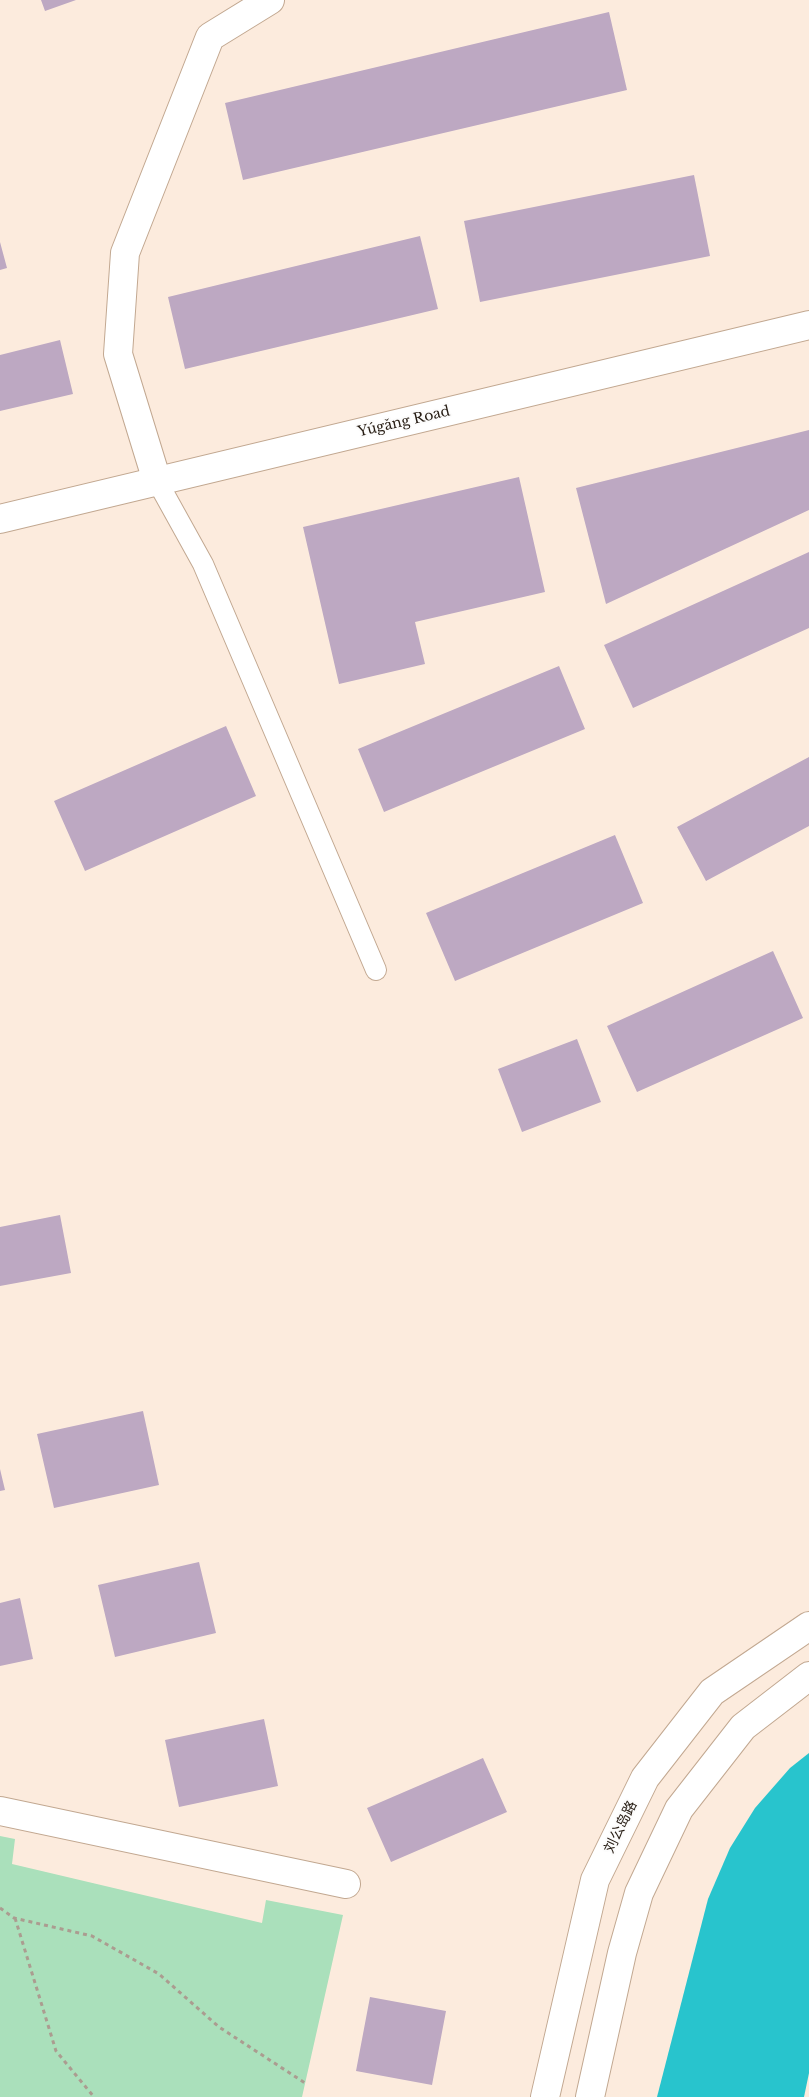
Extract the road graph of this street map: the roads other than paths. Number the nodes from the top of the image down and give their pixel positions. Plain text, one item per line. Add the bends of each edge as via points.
1 (270, 0) edge
2 (809, 325) edge
3 (156, 481) junction
4 (0, 519) edge
5 (376, 970) dead end
6 (809, 1626) edge
7 (809, 1676) edge
8 (0, 1811) edge
9 (346, 1884) dead end
10 (545, 2097) edge
11 (590, 2097) edge

1 - 3 street via 210,37 125,253 118,354
2 - 3 street, Yúgǎng Road
3 - 4 street, Yúgǎng Road
3 - 5 lane via 204,564
6 - 10 street, 刘公岛路 via 712,1692 645,1778 595,1880
7 - 11 street via 743,1727 679,1809 639,1893 622,1953
8 - 9 street

